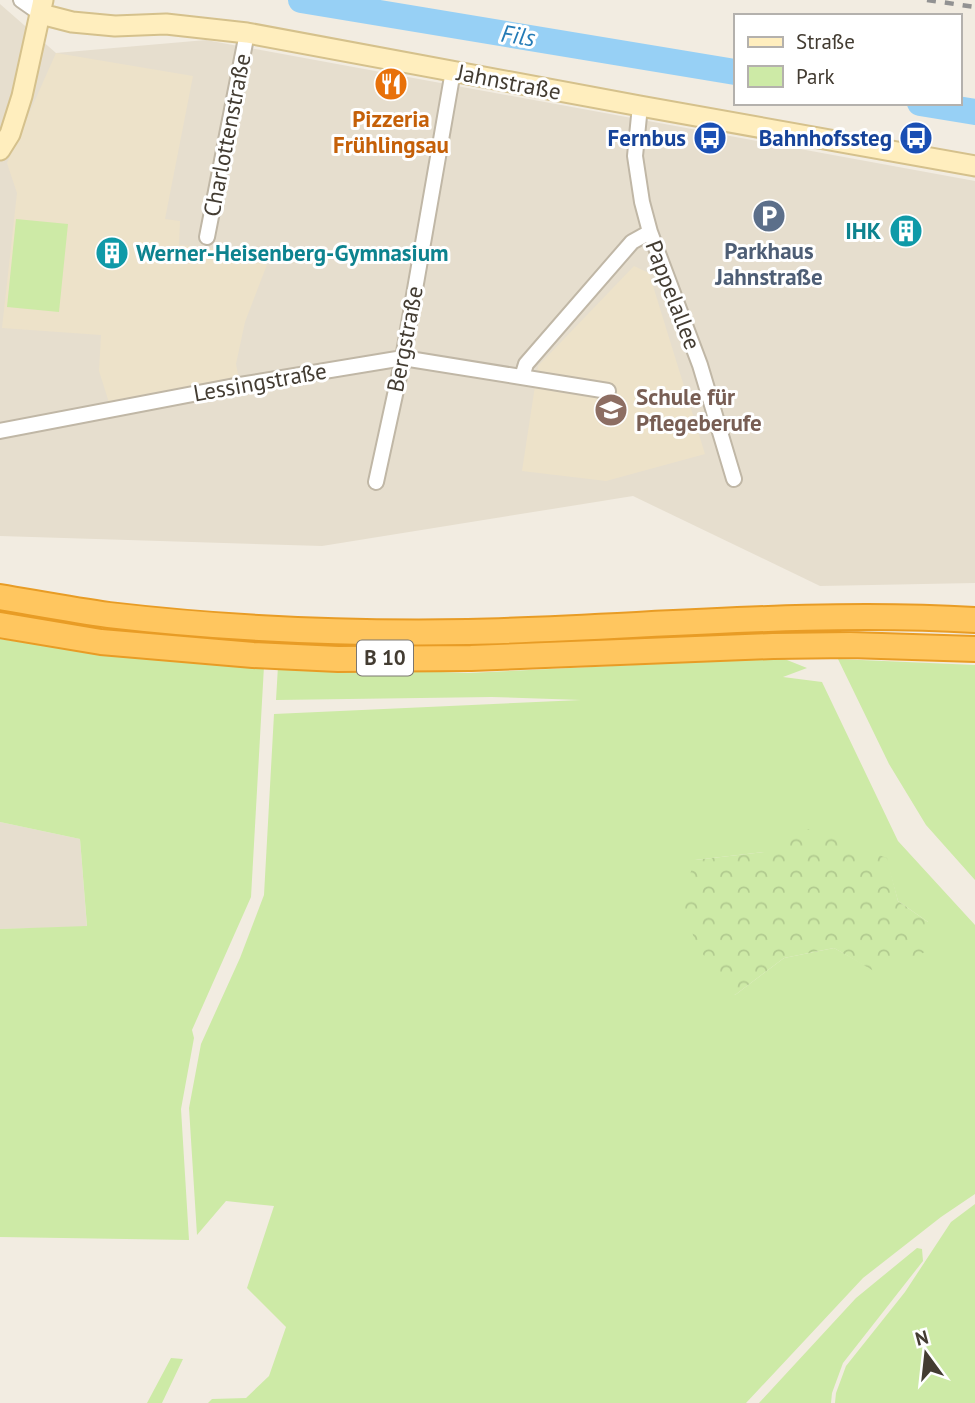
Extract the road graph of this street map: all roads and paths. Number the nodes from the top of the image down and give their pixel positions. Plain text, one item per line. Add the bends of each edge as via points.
1 (21, 0) edge
2 (42, 7) edge
3 (247, 33) junction
4 (453, 71) junction
5 (640, 106) junction
6 (0, 150) edge
7 (975, 166) edge
8 (650, 232) junction
9 (207, 237) dead end
10 (403, 358) junction
11 (522, 377) junction
12 (608, 391) dead end
13 (0, 430) edge
14 (734, 480) dead end
15 (376, 482) dead end
16 (0, 597) edge
17 (975, 620) edge
18 (0, 625) edge
19 (975, 649) edge

1 - 2 street
2 - 3 main road, Jahnstraße via 72,22 166,24
2 - 6 main road via 22,96
3 - 4 main road, Jahnstraße
3 - 9 street, Charlottenstraße
4 - 5 main road, Jahnstraße
4 - 10 street, Bergstraße
5 - 7 main road, Jahnstraße
5 - 8 street, Pappelallee via 635,156
8 - 11 street via 632,242 526,364
8 - 14 street, Pappelallee via 700,365
10 - 11 street, Lessingstraße
10 - 13 street, Lessingstraße
10 - 15 street, Bergstraße
11 - 12 street, Lessingstraße
16 - 17 highway, B 10 via 205,625 340,632 469,632 837,616
18 - 19 highway, B 10 via 101,642 338,659 773,646

